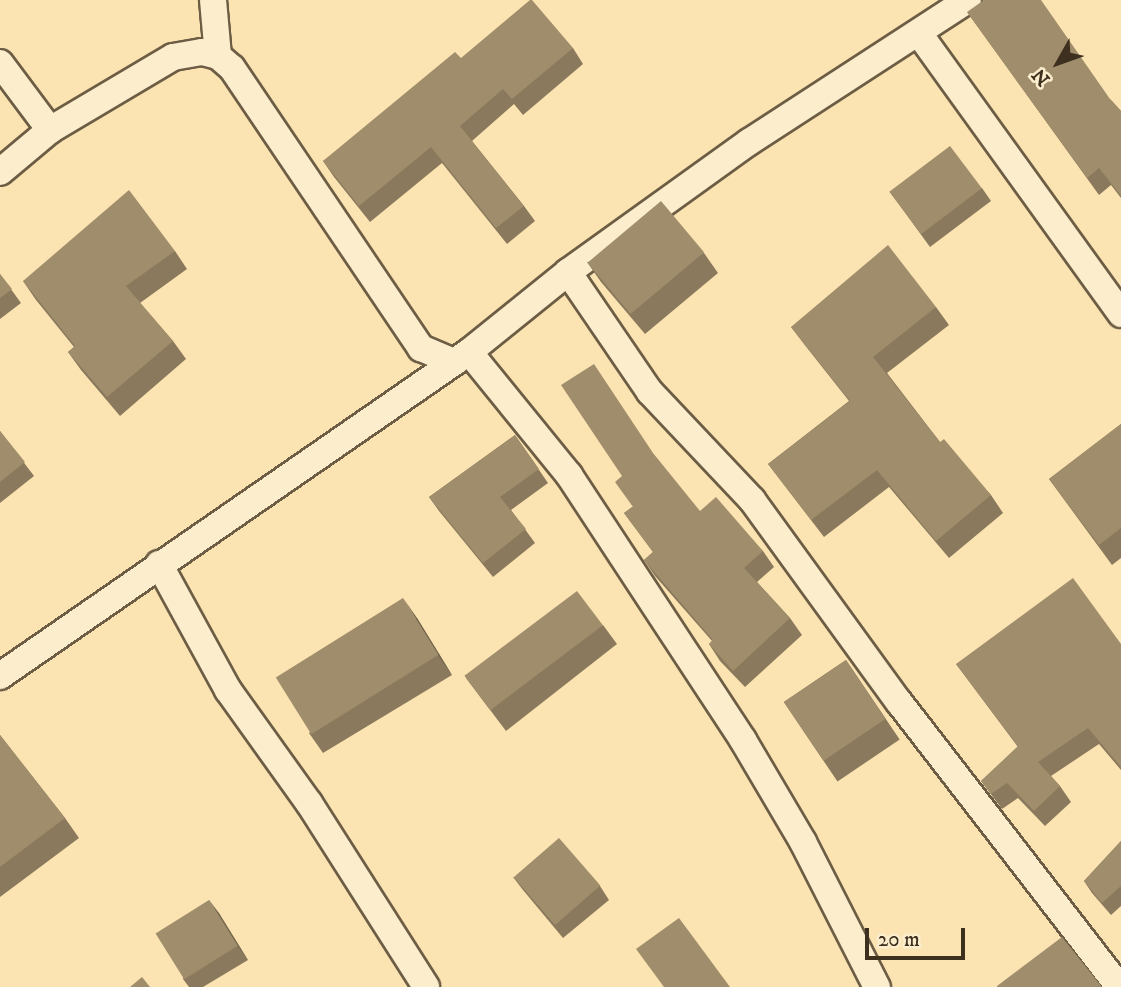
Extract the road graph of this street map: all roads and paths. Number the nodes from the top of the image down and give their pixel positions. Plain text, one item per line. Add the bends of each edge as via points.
1 (212, 0) edge
2 (968, 0) edge
3 (920, 35) junction
4 (218, 56) junction
5 (0, 63) edge
6 (50, 130) junction
7 (0, 172) edge
8 (568, 272) junction
9 (1121, 314) edge
10 (421, 348) junction
11 (461, 357) junction
12 (421, 384) junction
13 (159, 564) junction
14 (0, 676) edge
15 (426, 987) edge
16 (877, 987) edge
17 (1119, 987) edge

1 - 4 street
2 - 3 street
3 - 8 street via 749,142
3 - 9 street
4 - 6 street via 202,52 173,57
4 - 10 street via 232,68
5 - 6 street
6 - 7 street
8 - 11 street
8 - 17 street via 650,392 752,500 899,702
10 - 11 street
10 - 12 street
11 - 12 street
11 - 16 street via 569,475 743,740 803,842
12 - 13 street
13 - 14 street
13 - 15 street via 228,690 325,826

